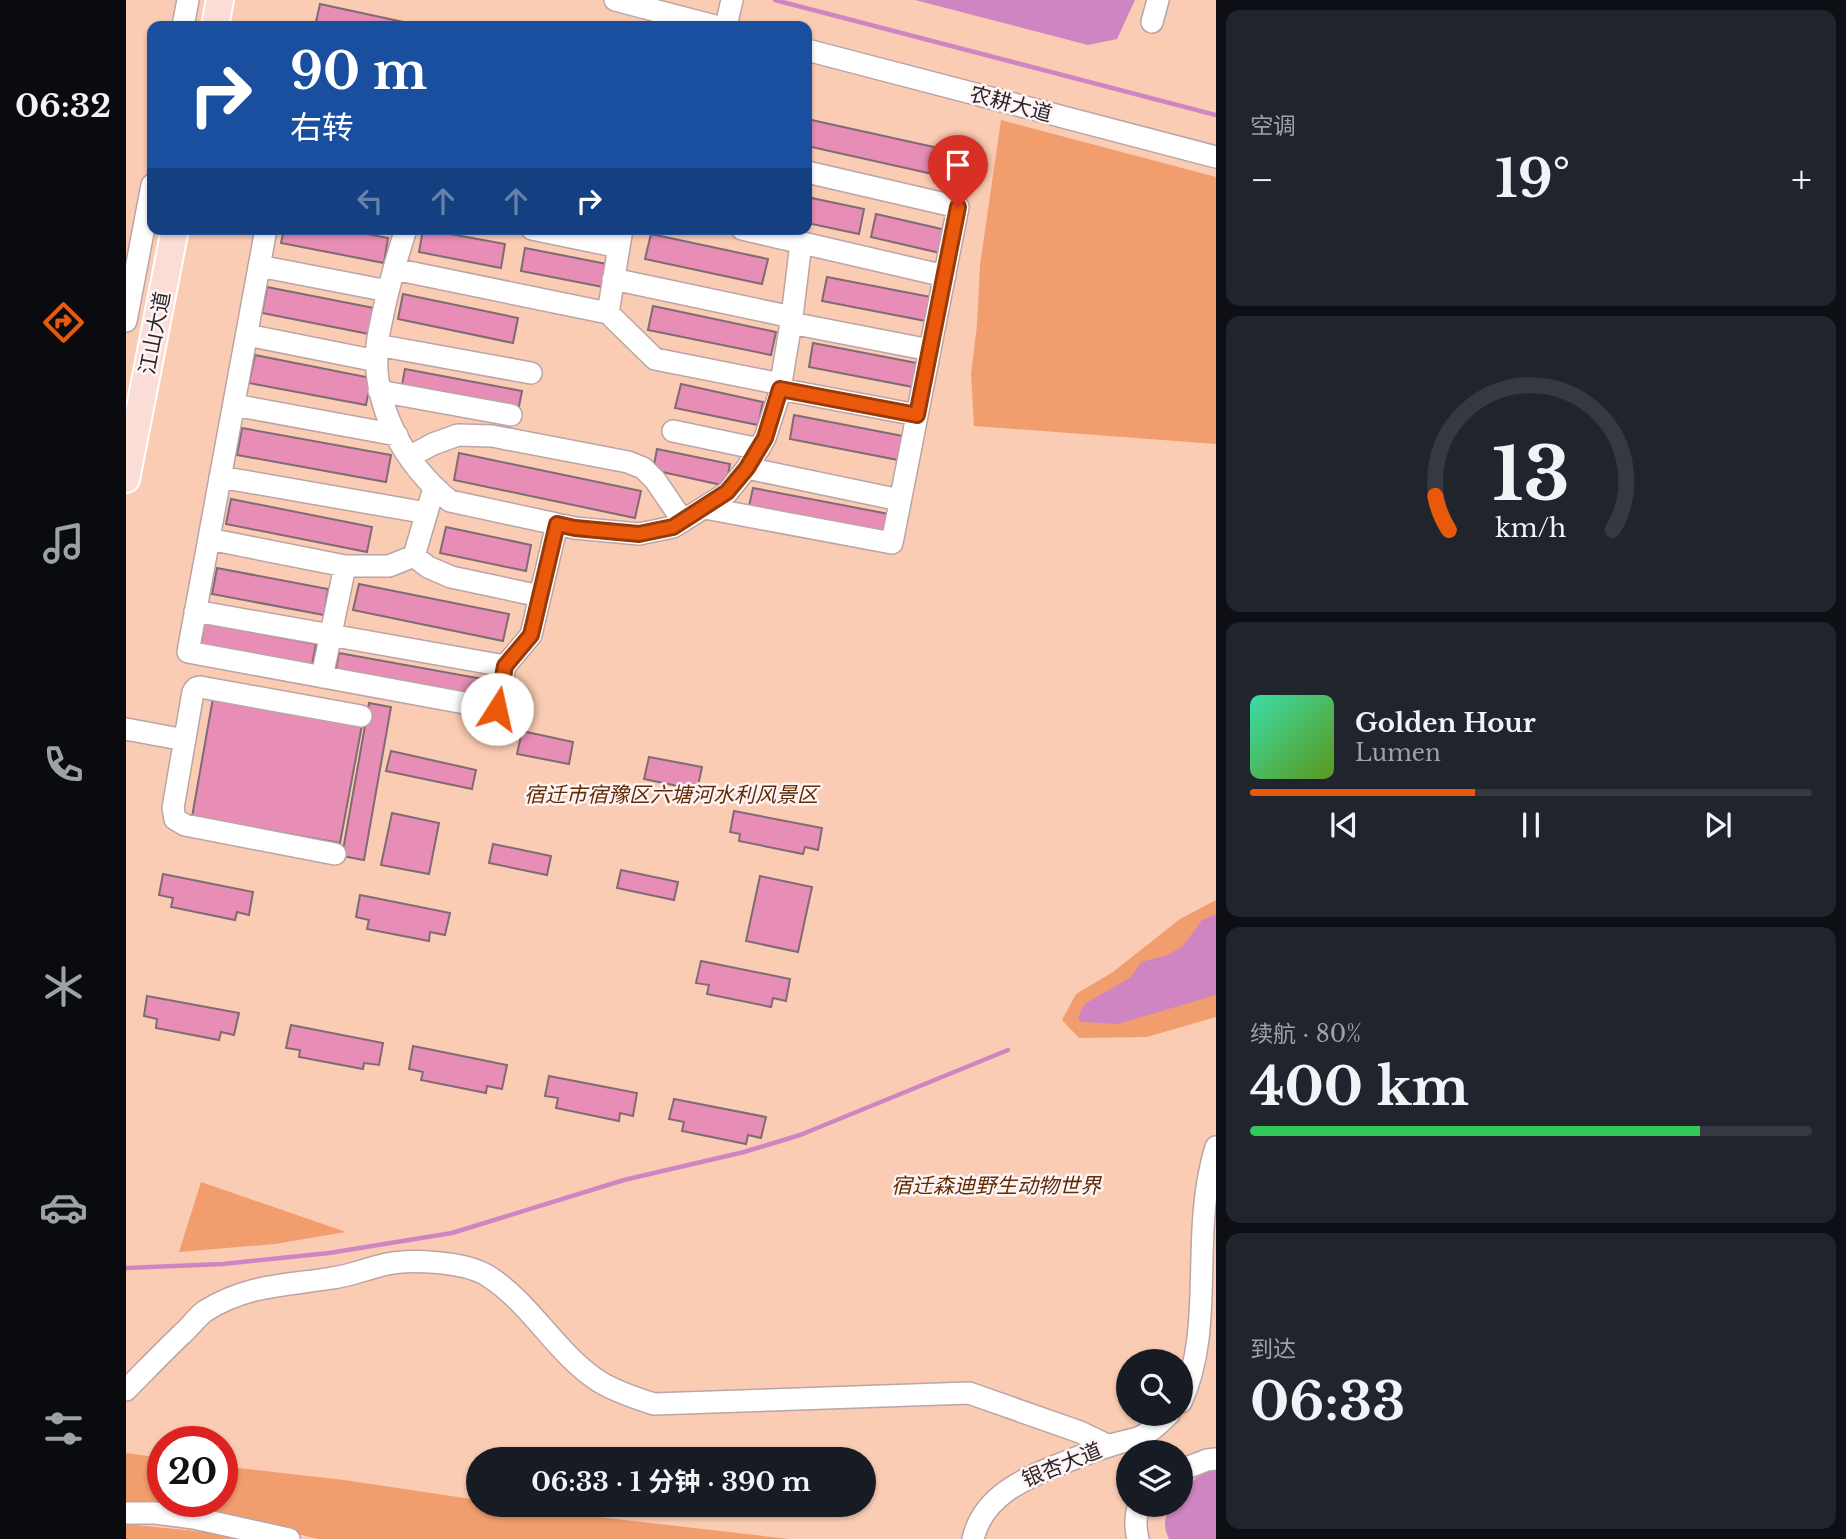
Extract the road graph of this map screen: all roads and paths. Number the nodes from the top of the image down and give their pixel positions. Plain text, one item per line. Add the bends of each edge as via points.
1 (188, 0) edge
2 (220, 0) edge
3 (615, 0) edge
4 (732, 0) edge
5 (1158, 0) edge
6 (643, 17) edge
7 (670, 20) edge
8 (184, 21) edge
9 (216, 21) edge
10 (727, 21) edge
11 (1152, 22) dead end
12 (812, 51) edge
13 (1216, 157) edge
14 (812, 173) edge
15 (147, 211) edge
16 (174, 235) edge
17 (265, 235) edge
18 (403, 235) edge
19 (591, 235) edge
20 (767, 235) edge
21 (620, 238) edge
22 (801, 243) junction
23 (259, 266) junction
24 (394, 269) junction
25 (945, 276) junction
26 (613, 279) junction
27 (388, 291) junction
28 (608, 313) junction
29 (791, 320) junction
30 (126, 321) edge
31 (247, 334) junction
32 (930, 349) junction
33 (377, 353) junction
34 (531, 373) dead end
35 (781, 386) junction
36 (379, 391) junction
37 (234, 405) junction
38 (511, 415) dead end
39 (917, 415) junction
40 (673, 431) dead end
41 (397, 435) junction
42 (759, 449) junction
43 (409, 457) junction
44 (747, 468) junction
45 (220, 477) junction
46 (126, 479) edge
47 (434, 488) junction
48 (900, 500) junction
49 (705, 508) junction
50 (427, 513) junction
51 (683, 521) junction
52 (557, 524) junction
53 (209, 539) junction
54 (414, 556) junction
55 (345, 566) junction
56 (540, 596) junction
57 (195, 611) junction
58 (331, 635) junction
59 (505, 666) junction
60 (322, 677) junction
61 (361, 716) dead end
62 (126, 729) edge
63 (185, 740) junction
64 (335, 854) dead end
65 (1216, 1147) edge
66 (1193, 1387) edge
67 (126, 1390) edge
68 (1155, 1426) edge
69 (1136, 1440) edge
70 (1116, 1443) edge
71 (1116, 1449) edge
72 (1216, 1459) edge
73 (1193, 1465) edge
74 (126, 1513) edge
75 (1136, 1517) edge
76 (289, 1539) edge
77 (973, 1539) edge
78 (1138, 1539) edge

1 - 8 street
2 - 9 main road
3 - 6 street
4 - 10 street
5 - 11 street
6 - 7 street
12 - 13 street, 农耕大道
14 - 25 street via 958,207
15 - 30 street
16 - 46 main road, 江山大道
17 - 23 street
18 - 24 street
19 - 21 street
20 - 22 street
21 - 26 street
22 - 25 street
22 - 29 street
23 - 27 street
23 - 31 street
24 - 27 street
24 - 28 street
25 - 32 street
26 - 28 street
26 - 29 street
27 - 33 street
28 - 35 street via 654,359
29 - 32 street
29 - 35 street
31 - 33 street
31 - 37 street
32 - 39 street
33 - 34 street
33 - 36 street
35 - 39 street
35 - 42 street
36 - 38 street
36 - 41 street
37 - 41 street
37 - 45 street
39 - 48 street
40 - 42 street
41 - 43 street
42 - 44 street
43 - 47 street
43 - 51 street via 458,435 492,436 628,462 643,468
44 - 48 street
44 - 49 street via 727,492
45 - 50 street
45 - 53 street
47 - 50 street
47 - 52 street via 450,500
48 - 49 street via 892,543
49 - 51 street
50 - 54 street
51 - 52 street via 639,534
52 - 56 street
53 - 55 street
53 - 57 street
54 - 55 street via 389,566
54 - 56 street via 451,576
55 - 58 street
56 - 59 street via 531,635
57 - 58 street
57 - 60 street via 188,652
58 - 59 street
58 - 60 street
59 - 60 street via 497,709
61 - 63 street via 200,687 193,692
62 - 63 street
63 - 64 street via 173,807 180,823
65 - 66 street via 1207,1209 1214,1329 1207,1360
67 - 70 street via 203,1312 225,1301 274,1285 419,1261 486,1275 598,1381 654,1404 969,1392
68 - 69 street, 银杏大道
71 - 77 street, 银杏大道 via 1030,1476 1011,1487 985,1512
72 - 73 street
74 - 76 street via 194,1518
75 - 78 street

